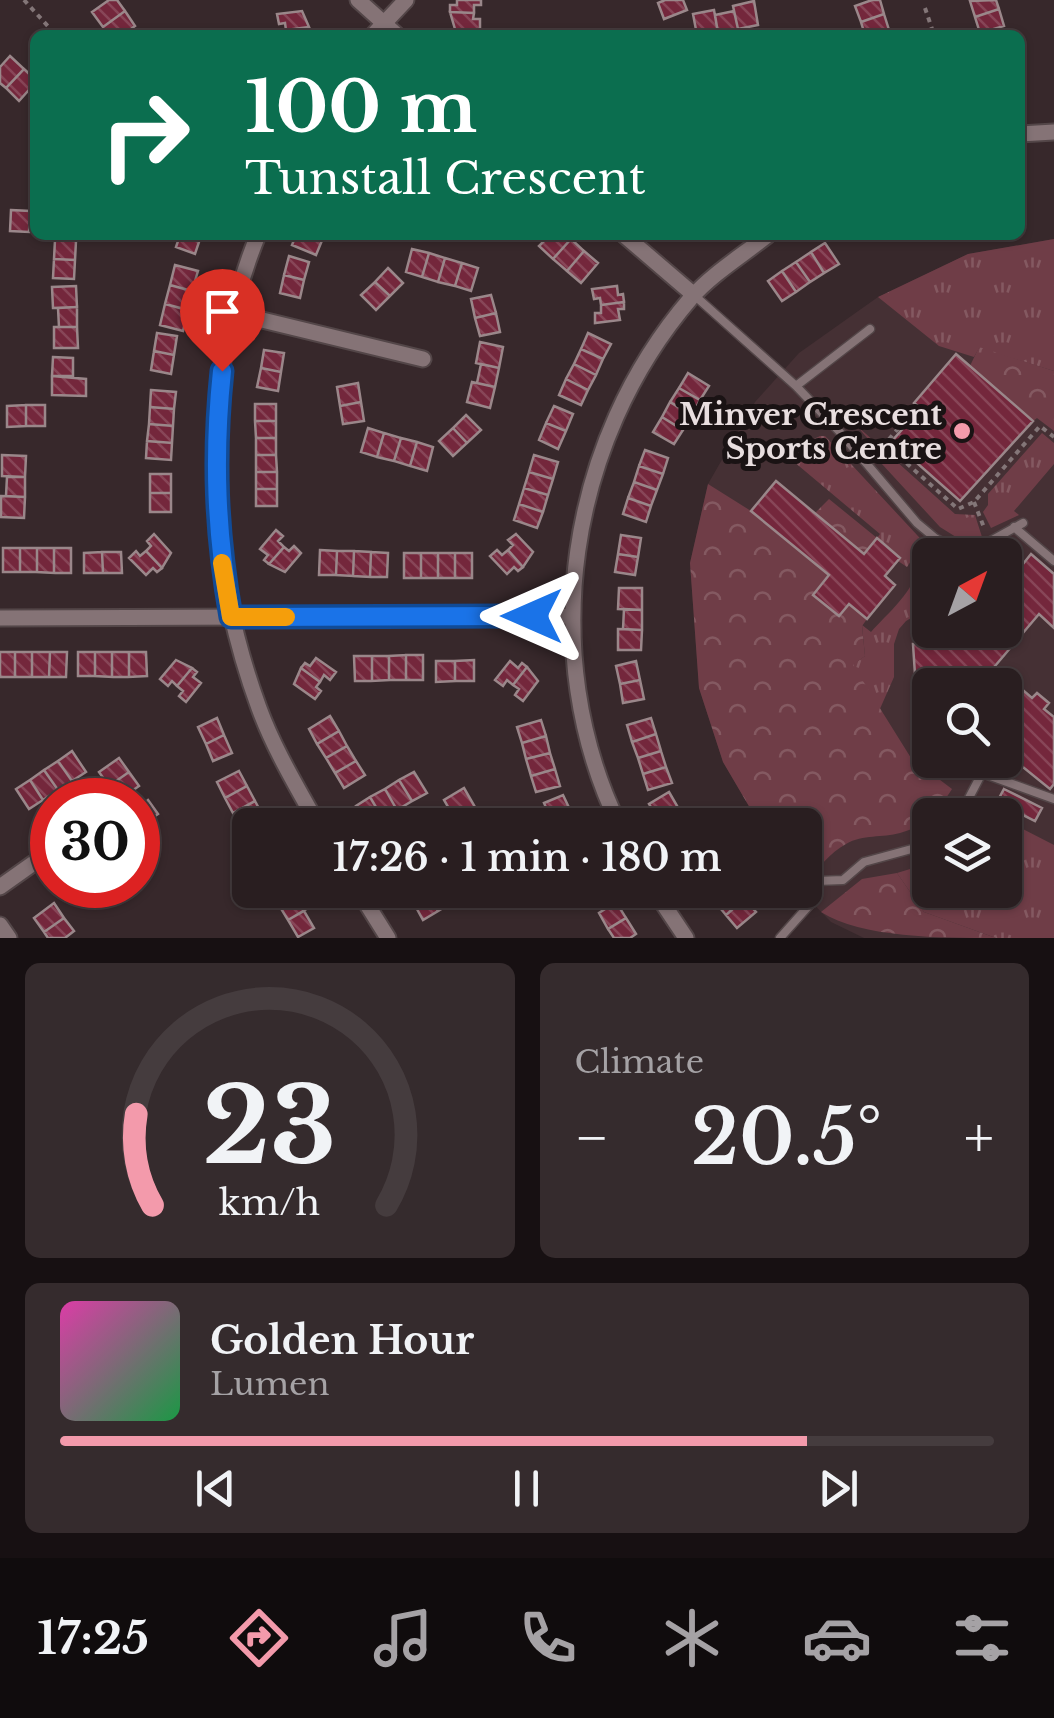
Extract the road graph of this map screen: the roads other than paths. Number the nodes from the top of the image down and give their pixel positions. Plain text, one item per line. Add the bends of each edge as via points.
1 (358, 0) edge
2 (406, 0) edge
3 (378, 29) edge
4 (1054, 132) edge
5 (1025, 134) edge
6 (256, 240) edge
7 (630, 240) edge
8 (762, 240) edge
9 (694, 295) junction
10 (232, 313) junction
11 (870, 329) dead end
12 (423, 360) dead end
13 (796, 386) junction
14 (1054, 561) edge
15 (570, 616) junction
16 (231, 617) junction
17 (0, 618) edge
18 (969, 798) edge
19 (1054, 799) edge
20 (309, 808) edge
21 (610, 808) edge
22 (912, 849) edge
23 (30, 866) edge
24 (0, 887) edge
25 (369, 908) edge
26 (666, 908) edge
27 (0, 925) edge
28 (9, 938) edge
29 (388, 938) edge
30 (686, 938) edge
31 (780, 938) edge

1 - 3 street
2 - 3 street
4 - 5 street
6 - 10 street
7 - 9 street
8 - 9 street
9 - 13 lane
9 - 15 street via 658,341 594,470
10 - 12 street
10 - 16 street via 215,446
11 - 13 lane
13 - 14 lane via 935,538 954,548 990,542 1019,525
15 - 16 street
15 - 21 street via 590,743
16 - 17 street
16 - 20 street via 260,712
18 - 19 lane via 982,772
22 - 31 lane via 864,862 843,880 816,881 806,892 812,902
23 - 24 street
25 - 29 street
26 - 30 street
27 - 28 street

